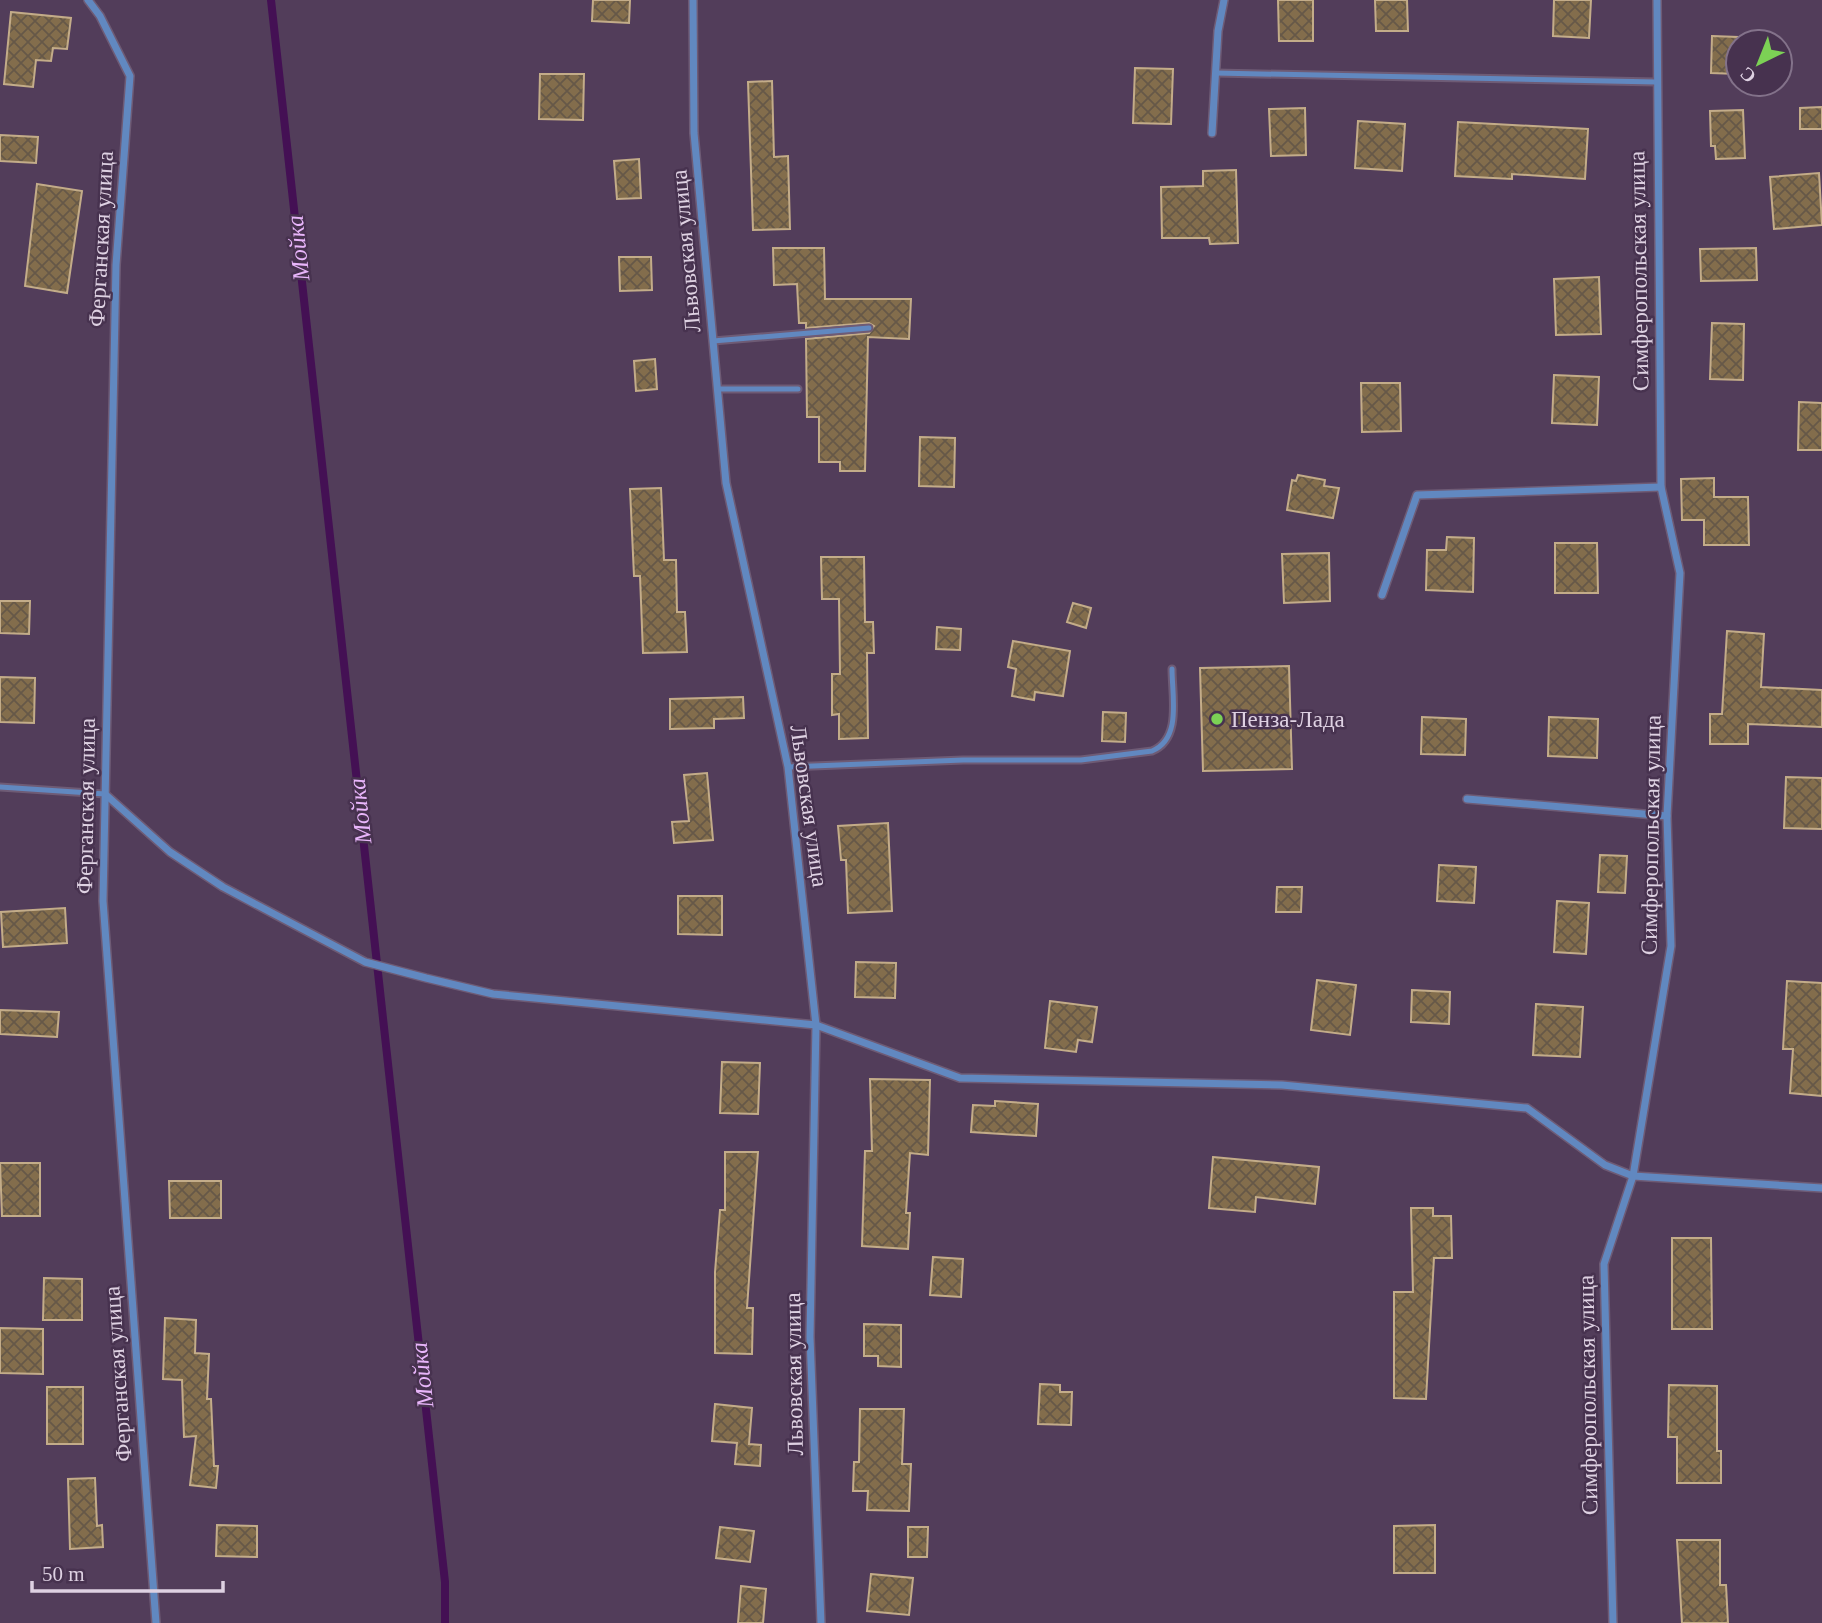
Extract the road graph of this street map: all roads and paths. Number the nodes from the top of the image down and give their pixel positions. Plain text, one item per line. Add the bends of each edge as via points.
1 (88, 0) edge
2 (693, 0) edge
3 (1224, 0) edge
4 (1657, 0) edge
5 (1216, 73) junction
6 (1656, 82) junction
7 (1212, 133) dead end
8 (869, 328) dead end
9 (713, 341) junction
10 (718, 389) junction
11 (799, 389) dead end
12 (1661, 487) junction
13 (1382, 595) dead end
14 (1172, 668) dead end
15 (788, 767) junction
16 (0, 787) edge
17 (105, 794) junction
18 (1467, 799) dead end
19 (1667, 816) junction
20 (816, 1025) junction
21 (1633, 1176) junction
22 (1822, 1188) edge
23 (156, 1623) edge
24 (821, 1623) edge
25 (1613, 1623) edge

1 - 17 street, Ферганская улица via 130,76 116,265
2 - 9 street, Львовская улица via 694,133
3 - 5 street
4 - 6 street, Симферопольская улица
5 - 6 lane
5 - 7 street
6 - 12 street, Симферопольская улица
8 - 9 lane
9 - 10 street, Львовская улица
10 - 11 lane
10 - 15 street, Львовская улица via 726,483
12 - 13 street via 1417,495
12 - 19 street, Симферопольская улица via 1680,573
14 - 15 lane via 1172,731 1161,747 1152,751 1081,760
15 - 20 street, Львовская улица
16 - 17 lane
17 - 20 street via 170,852 223,887 365,962 493,994
17 - 23 street, Ферганская улица via 103,901
18 - 19 street
19 - 21 street, Симферопольская улица via 1671,946
20 - 21 street via 960,1079 1282,1085 1527,1108 1605,1165
20 - 24 street, Львовская улица via 810,1337
21 - 22 street
21 - 25 street, Симферопольская улица via 1604,1264

